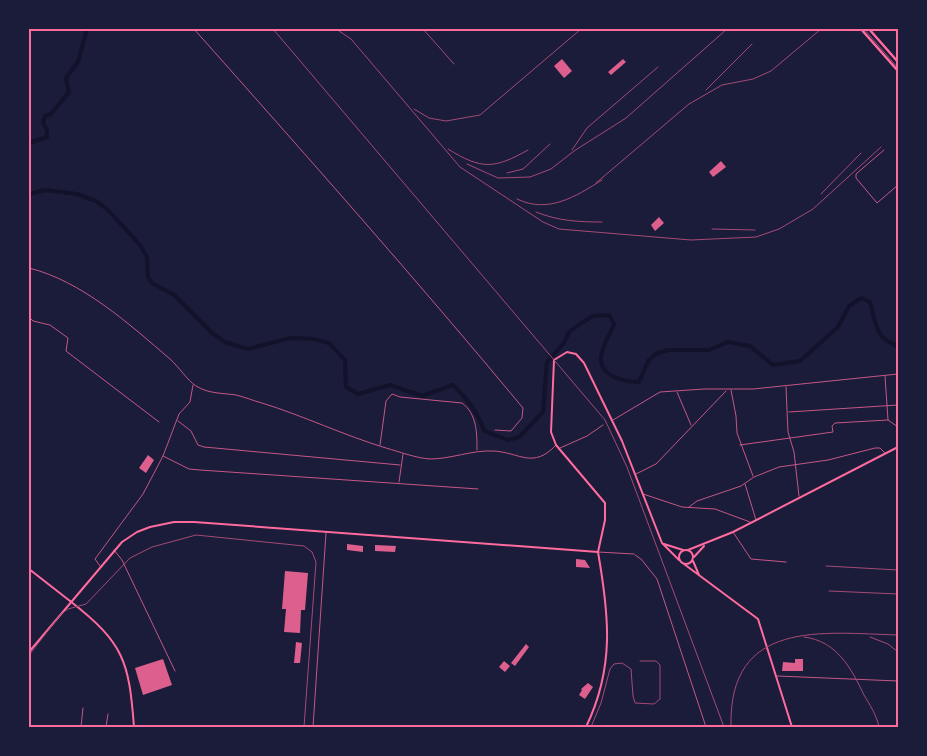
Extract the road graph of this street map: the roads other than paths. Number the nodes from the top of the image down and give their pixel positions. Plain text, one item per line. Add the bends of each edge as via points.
1 (194, 29) edge
2 (861, 29) edge
3 (869, 29) edge
4 (898, 62) edge
5 (898, 71) edge
6 (884, 150) dead end
7 (898, 186) edge
8 (29, 268) edge
9 (29, 317) edge
10 (898, 374) edge
11 (885, 376) junction
12 (193, 384) junction
13 (786, 386) junction
14 (727, 390) junction
15 (731, 390) junction
16 (677, 391) junction
17 (898, 405) edge
18 (888, 406) junction
19 (788, 412) junction
20 (612, 420) junction
21 (888, 420) junction
22 (178, 421) junction
23 (159, 422) dead end
24 (603, 425) dead end
25 (692, 425) junction
26 (898, 427) edge
27 (495, 430) dead end
28 (789, 438) junction
29 (556, 445) junction
30 (740, 445) junction
31 (380, 446) junction
32 (898, 446) edge
33 (559, 448) junction
34 (478, 451) junction
35 (404, 453) junction
36 (886, 453) junction
37 (163, 456) junction
38 (400, 465) junction
39 (797, 466) junction
40 (635, 474) junction
41 (754, 477) junction
42 (398, 483) junction
43 (745, 484) junction
44 (478, 489) dead end
45 (643, 494) junction
46 (800, 498) junction
47 (689, 507) junction
48 (756, 520) junction
49 (750, 522) junction
50 (326, 532) junction
51 (733, 532) junction
52 (662, 543) junction
53 (706, 544) junction
54 (114, 550) junction
55 (686, 550) junction
56 (598, 552) junction
57 (692, 559) junction
58 (680, 560) junction
59 (786, 562) dead end
60 (684, 564) junction
61 (100, 566) junction
62 (29, 568) edge
63 (700, 577) junction
64 (70, 601) junction
65 (29, 652) edge
66 (175, 671) dead end
67 (776, 676) junction
68 (898, 681) edge
69 (83, 708) dead end
70 (108, 714) dead end
71 (81, 727) edge
72 (106, 727) edge
73 (134, 727) edge
74 (313, 727) edge
75 (586, 727) edge
76 (706, 727) edge
77 (792, 727) edge

1 - 27 street via 523,408 522,418 511,431
2 - 5 highway
3 - 4 highway
6 - 7 street via 856,174 856,178 877,203
8 - 12 street via 54,276 88,295 168,357
9 - 23 street via 50,325 68,338 66,351
10 - 11 street
11 - 13 street
11 - 18 street
12 - 22 street via 190,402 179,414
12 - 31 street via 208,391 284,410 335,432
13 - 15 street
13 - 19 street
14 - 15 street
14 - 16 street
14 - 25 street
15 - 30 street
16 - 20 street via 654,394
16 - 25 street
17 - 18 street
18 - 19 street
18 - 21 street
19 - 28 street
20 - 29 main road via 580,356 562,354 553,364 551,429
20 - 40 main road
21 - 26 street
21 - 28 street via 832,424 833,432
22 - 37 street
22 - 38 street via 191,431 198,445 204,447
24 - 33 street
25 - 40 street via 656,464
28 - 30 street
28 - 39 street
29 - 33 main road
29 - 34 street via 537,458 518,457 500,451
30 - 41 street
31 - 34 street via 386,401 392,394 462,403 474,418
31 - 35 street
32 - 36 main road
33 - 56 main road via 605,503
34 - 35 street via 429,459
35 - 38 street
36 - 39 street via 875,448
36 - 46 main road
37 - 42 street via 189,469
37 - 61 street via 143,494 95,559
38 - 42 street
39 - 41 street via 779,467
39 - 46 street
40 - 45 main road
41 - 43 street
42 - 44 street
43 - 47 street via 697,501
43 - 48 street
45 - 47 street
45 - 52 main road
46 - 48 main road
47 - 49 street via 715,509
48 - 49 main road
49 - 51 main road
50 - 54 main road via 174,522 137,532
50 - 56 main road
50 - 74 street
51 - 53 main road
51 - 59 street via 751,559
52 - 55 main road
52 - 58 main road
53 - 55 main road
53 - 57 main road
54 - 61 main road
54 - 66 street via 122,560
55 - 57 main road
55 - 58 main road via 680,553
56 - 75 main road via 606,602 608,645 598,701
56 - 76 street via 634,554 657,579
57 - 60 main road
57 - 63 main road
58 - 60 main road
60 - 63 main road
61 - 64 main road
62 - 64 main road
63 - 67 main road via 758,619
64 - 65 main road
64 - 73 main road via 97,623 119,650 129,675
67 - 68 street
67 - 77 main road
69 - 71 street
70 - 72 street

